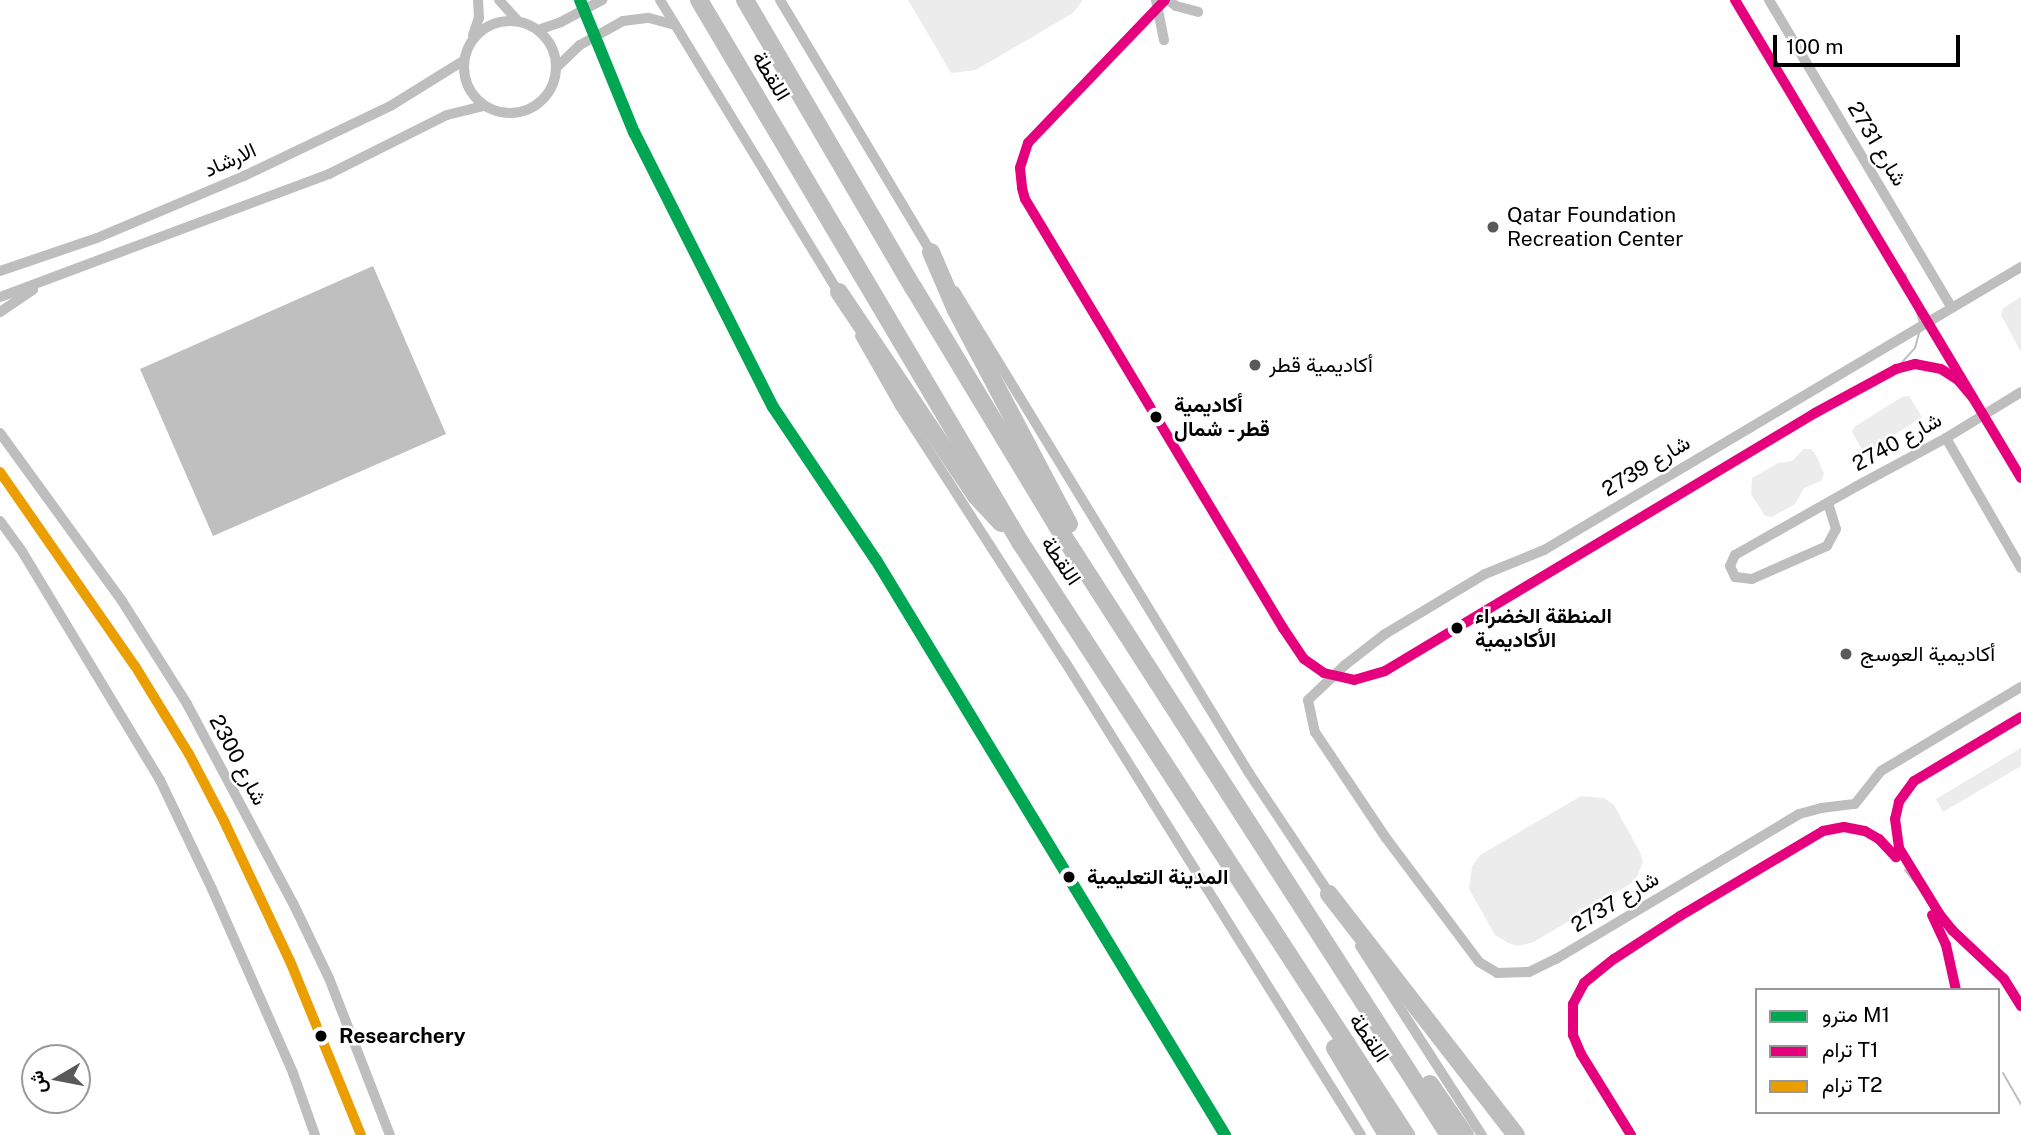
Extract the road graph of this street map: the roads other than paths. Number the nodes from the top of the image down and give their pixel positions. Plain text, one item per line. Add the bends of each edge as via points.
1 (478, 0) edge
2 (499, 0) edge
3 (602, 0) edge
4 (660, 0) edge
5 (699, 0) edge
6 (745, 0) edge
7 (780, 0) edge
8 (1156, 0) edge
9 (1168, 0) edge
10 (1769, 0) edge
11 (1198, 12) dead end
12 (518, 21) junction
13 (675, 25) junction
14 (538, 30) junction
15 (472, 39) junction
16 (1164, 40) dead end
17 (463, 61) junction
18 (556, 68) junction
19 (484, 106) junction
20 (931, 253) junction
21 (2021, 267) edge
22 (0, 271) edge
23 (49, 280) junction
24 (839, 292) junction
25 (0, 297) edge
26 (1952, 308) junction
27 (0, 312) edge
28 (2021, 392) edge
29 (0, 433) edge
30 (1946, 438) junction
31 (1828, 503) junction
32 (0, 521) edge
33 (1020, 542) junction
34 (2021, 568) edge
35 (1118, 621) junction
36 (2021, 687) edge
37 (1310, 712) joint
38 (1329, 894) junction
39 (1294, 897) junction
40 (1265, 919) junction
41 (315, 1135) edge
42 (390, 1135) edge
43 (1361, 1135) edge
44 (1387, 1135) edge
45 (1406, 1135) edge
46 (1449, 1135) edge
47 (1465, 1135) edge
48 (1482, 1135) edge
49 (1516, 1135) edge

1 - 15 street via 479,18
2 - 12 street
3 - 14 street
4 - 13 street
5 - 33 main road, اللقطة
6 - 35 main road, اللقطة via 913,288
7 - 20 street, اللقطة
8 - 16 street
9 - 11 street
10 - 26 street, شارع 2731
12 - 14 street
12 - 15 street via 492,23
13 - 18 street via 649,18 623,22 580,45
13 - 24 street
14 - 18 street via 552,47
15 - 17 street
17 - 19 street via 468,86
17 - 22 street, الارشاد via 392,105 244,176 97,238
18 - 19 street via 547,95 537,105 511,113
19 - 23 street via 447,115 329,174
20 - 35 main road via 956,310
20 - 38 street, اللقطة via 1249,773
21 - 26 street, شارع 2739
23 - 25 street
23 - 27 street
24 - 33 main road via 976,496
24 - 43 street via 900,407
26 - 37 street, شارع 2739 via 1544,550 1490,571 1385,634 1308,700
28 - 30 street, شارع 2740
29 - 42 street, شارع 2300 via 122,601 187,704 293,903
30 - 31 street, شارع 2740
30 - 34 street
31 - 31 street, شارع 2740 via 1735,555 1732,572 1746,581 1822,550 1836,529
32 - 41 street via 160,780 293,1073
33 - 40 main road, اللقطة
35 - 39 main road, اللقطة
36 - 37 street, شارع 2737 via 1881,771 1855,804 1799,814 1530,972 1497,973 1479,962 1386,838 1315,732
38 - 48 street, اللقطة
38 - 49 main road
39 - 46 main road, اللقطة
39 - 47 main road via 1324,929
40 - 44 main road via 1281,960
40 - 45 main road, اللقطة

